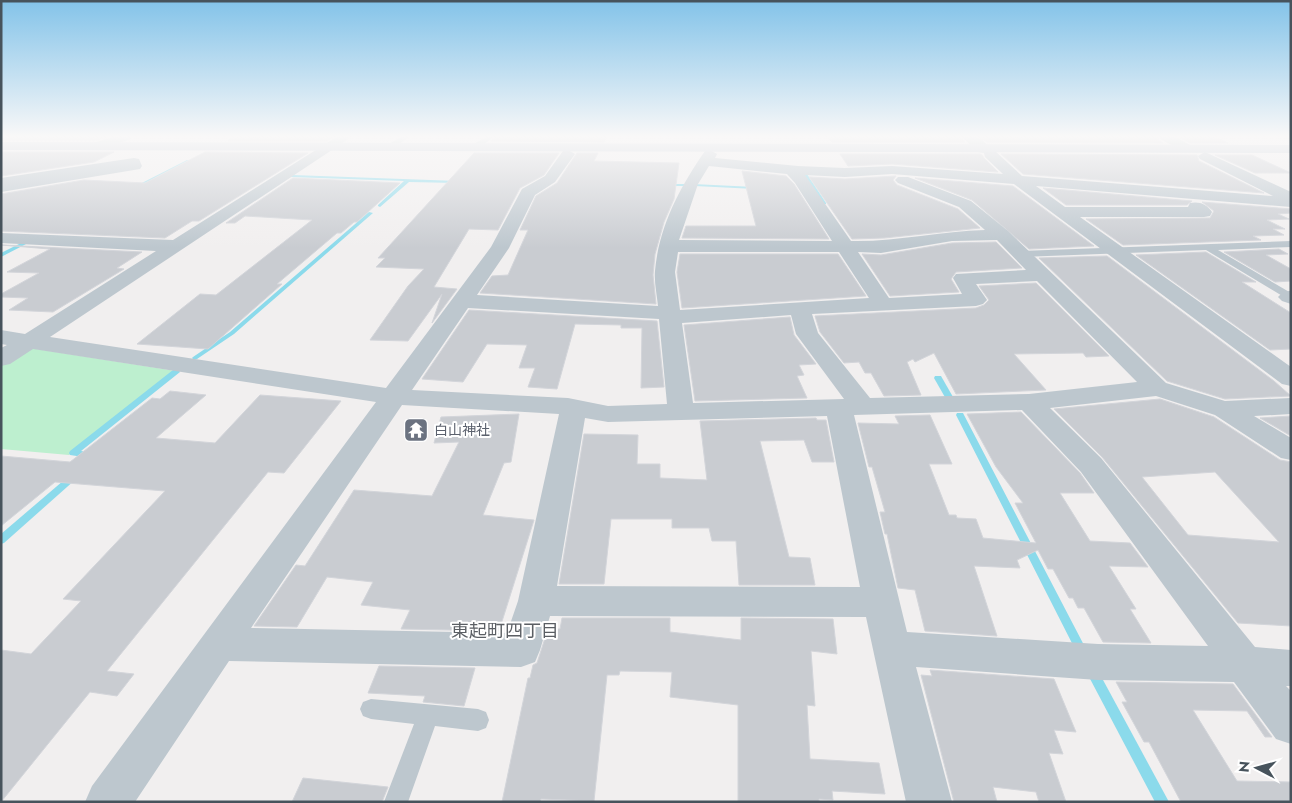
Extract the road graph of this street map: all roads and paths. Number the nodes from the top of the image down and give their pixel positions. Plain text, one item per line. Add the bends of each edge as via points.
1 (33, 173) edge
2 (68, 173) edge
3 (82, 173) edge
4 (289, 173) edge
5 (554, 173) edge
6 (697, 173) edge
7 (794, 173) edge
8 (877, 173) edge
9 (946, 173) edge
10 (1012, 173) edge
11 (1240, 173) edge
12 (1017, 178) junction
13 (7, 184) edge
14 (1172, 193) junction
15 (1288, 198) edge
16 (1062, 212) junction
17 (1002, 235) junction
18 (1, 238) edge
19 (1291, 244) edge
20 (177, 246) junction
21 (669, 246) junction
22 (846, 247) junction
23 (1209, 248) junction
24 (1116, 252) junction
25 (1022, 254) junction
26 (1043, 275) junction
27 (1290, 298) edge
28 (463, 301) junction
29 (883, 304) junction
30 (800, 308) junction
31 (670, 315) junction
32 (1, 336) edge
33 (30, 340) junction
34 (1, 359) edge
35 (1291, 379) edge
36 (1157, 388) junction
37 (393, 397) junction
38 (1029, 402) junction
39 (1291, 406) edge
40 (574, 407) junction
41 (851, 408) junction
42 (1224, 409) junction
43 (681, 413) junction
44 (1291, 451) edge
45 (536, 601) junction
46 (881, 602) junction
47 (219, 644) junction
48 (892, 648) junction
49 (1245, 664) junction
50 (1291, 668) edge
51 (371, 709) dead end
52 (428, 715) junction
53 (478, 720) dead end
54 (1291, 724) edge
55 (108, 802) edge
56 (396, 802) edge
57 (928, 802) edge

1 - 13 street
2 - 13 street
3 - 13 street
4 - 20 street
5 - 28 street via 528,192 500,248
6 - 21 street via 671,233
7 - 22 street
8 - 17 street via 904,180 965,204
9 - 12 street
10 - 12 street
11 - 15 street
12 - 14 street
12 - 16 street
14 - 15 street
14 - 16 street via 1204,212
16 - 24 street
17 - 22 street via 952,236 881,247
17 - 25 street
18 - 20 street
19 - 23 lane
20 - 33 street
21 - 22 street
21 - 31 street via 665,272
22 - 29 street
23 - 24 lane
23 - 27 lane
24 - 25 lane
24 - 35 street
25 - 26 street
26 - 29 street via 963,278 976,300
26 - 36 street
28 - 31 street
28 - 37 street
29 - 30 street
30 - 31 street
30 - 41 street via 807,334
31 - 43 street
32 - 33 street
33 - 34 street
33 - 37 street
36 - 38 street
36 - 42 street
37 - 40 street
37 - 47 street
38 - 41 street
38 - 49 street via 1091,465
39 - 42 street
40 - 43 street via 608,414
40 - 45 street
41 - 43 street
41 - 46 street
42 - 44 street
45 - 46 street
45 - 47 street via 521,650
46 - 48 street
47 - 55 street
48 - 49 street via 1098,662
48 - 57 street
49 - 50 street
49 - 54 street
51 - 52 lane
52 - 53 lane
52 - 56 lane

